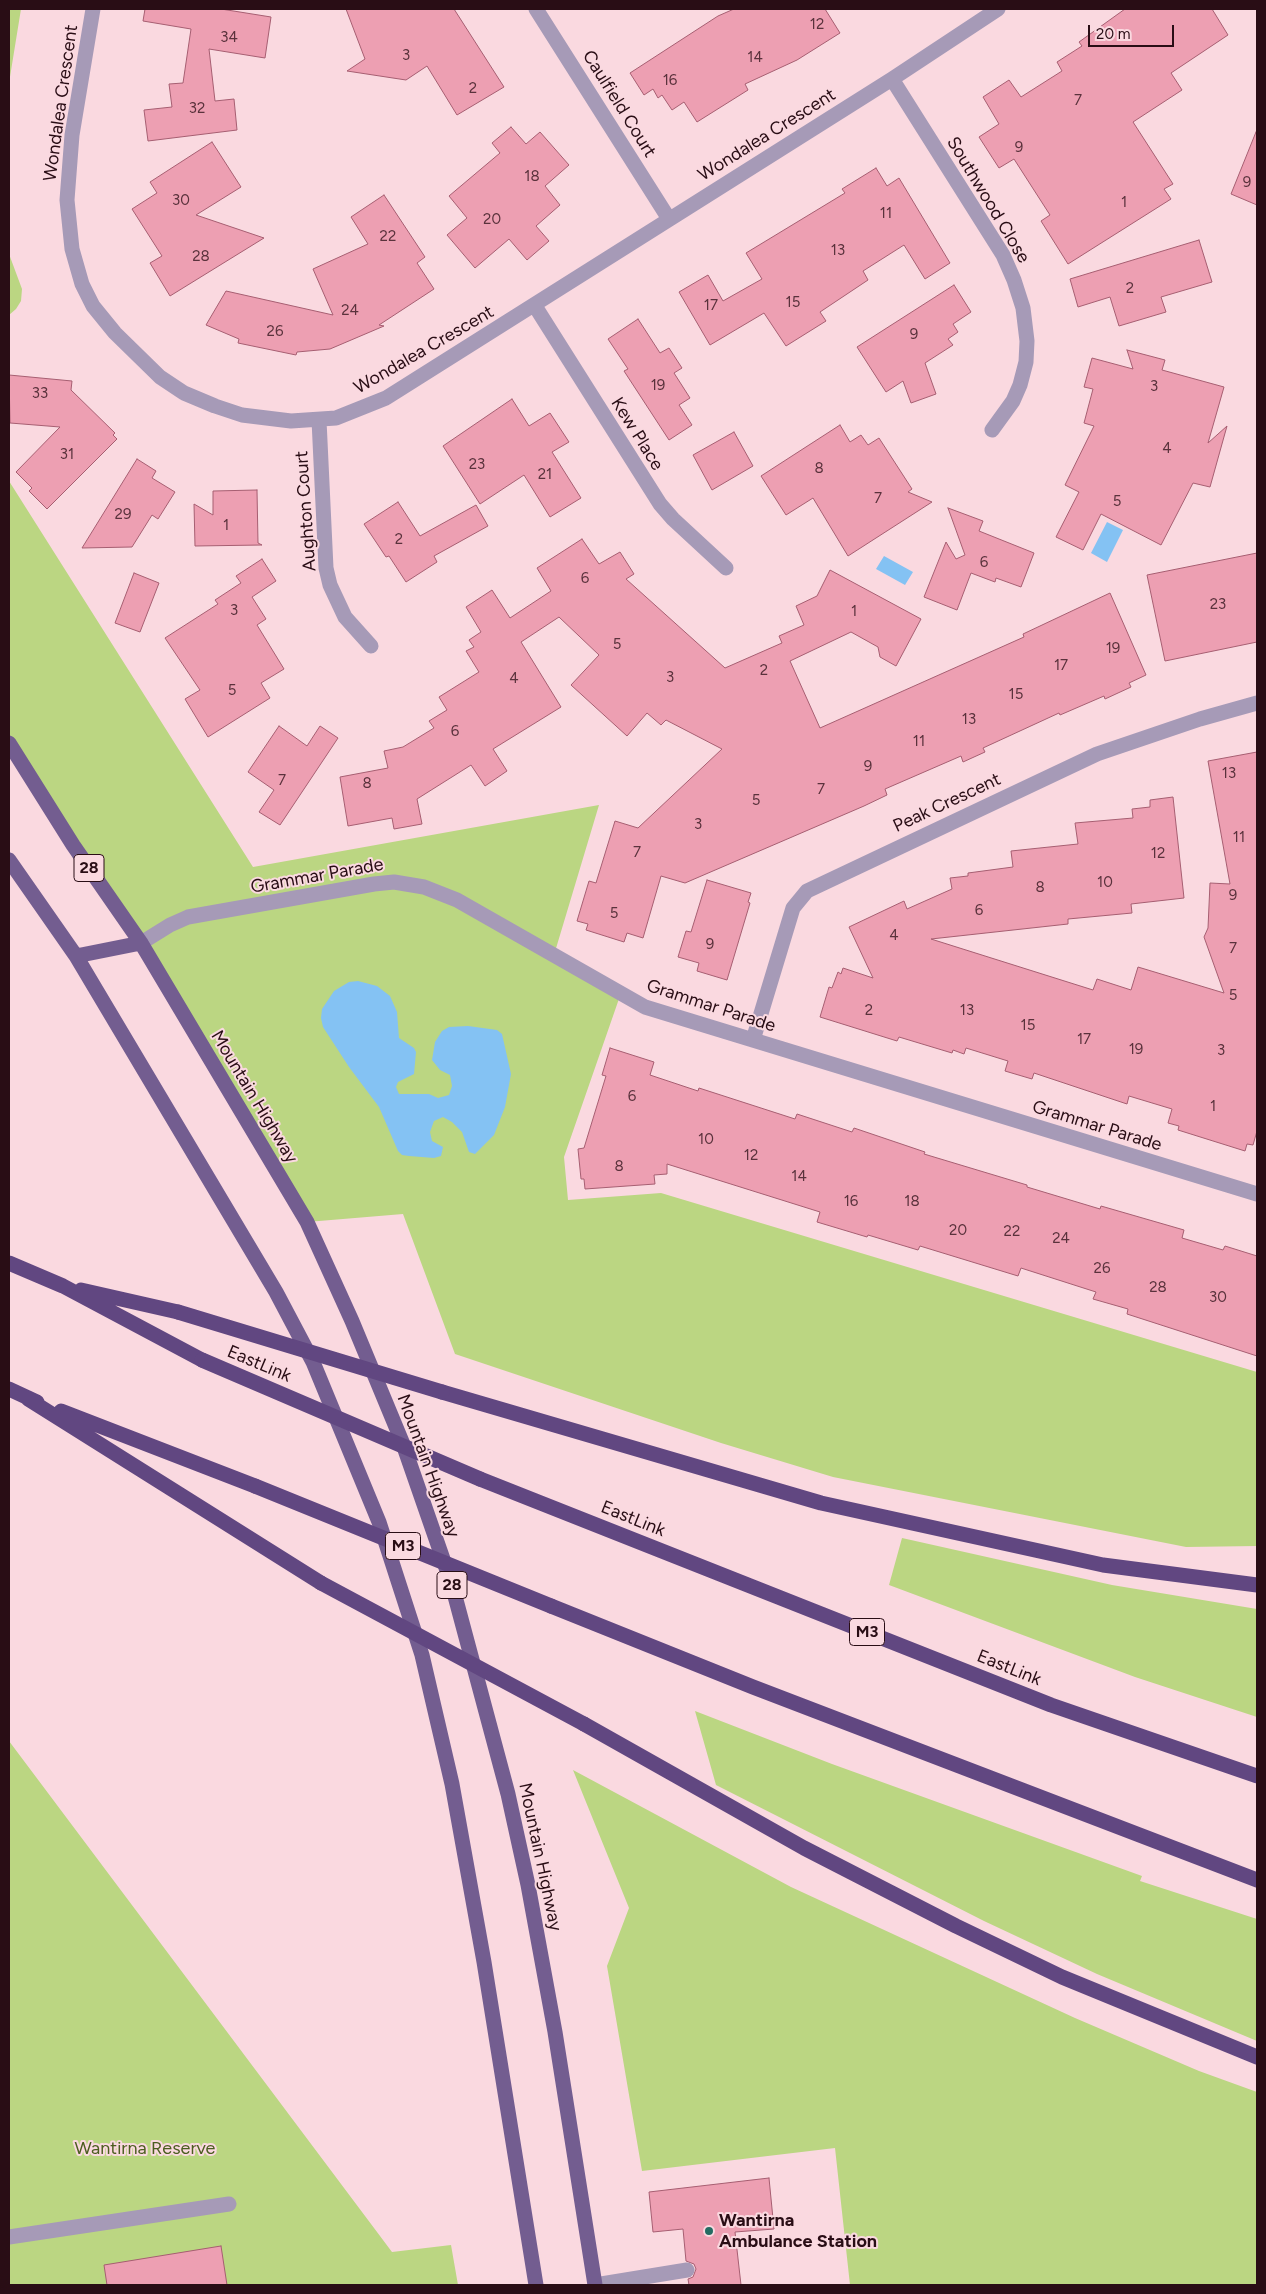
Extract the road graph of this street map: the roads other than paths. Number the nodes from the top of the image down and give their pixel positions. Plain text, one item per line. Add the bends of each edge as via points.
1 (93, 9) edge
2 (536, 9) edge
3 (998, 9) edge
4 (892, 79) junction
5 (669, 219) junction
6 (534, 306) junction
7 (318, 420) junction
8 (992, 430) dead end
9 (726, 568) dead end
10 (371, 646) dead end
11 (1257, 703) edge
12 (9, 743) edge
13 (9, 860) edge
14 (140, 943) junction
15 (76, 956) junction
16 (753, 1040) junction
17 (1257, 1194) edge
18 (9, 1263) edge
19 (63, 1286) junction
20 (9, 1389) edge
21 (28, 1399) junction
22 (1257, 1585) edge
23 (1257, 1776) edge
24 (1257, 1880) edge
25 (1257, 2057) edge
26 (229, 2204) dead end
27 (9, 2237) edge
28 (687, 2270) dead end
29 (536, 2285) edge
30 (595, 2285) edge

1 - 7 street, Wondalea Crescent via 72,135 67,200 76,267 93,306 140,358 184,393 242,415 291,421
2 - 5 street, Caulfield Court
3 - 4 street, Wondalea Crescent
4 - 5 street, Wondalea Crescent
4 - 8 street, Southwood Close via 1003,255 1023,308 1026,362 1013,402
5 - 6 street, Wondalea Crescent
6 - 7 street, Wondalea Crescent via 386,398 355,412
6 - 9 street, Kew Place via 660,504
7 - 10 street, Aughton Court via 326,568 345,617
11 - 16 street, Peak Crescent via 1096,754 807,891 793,908
12 - 14 main road, Mountain Highway / 28
13 - 15 main road
14 - 15 main road
14 - 16 street, Grammar Parade via 188,917 394,882 424,887 457,900 645,1007
14 - 30 main road, Mountain Highway / 28 via 307,1222 403,1444 452,1585 508,1794 528,1885
15 - 29 main road via 276,1292 313,1362 379,1522 422,1655 452,1784
16 - 17 street, Grammar Parade
18 - 19 highway, EastLink / M3
19 - 22 highway, bridge via 178,1312 820,1503 1103,1565
19 - 23 highway, EastLink / M3, bridge via 202,1360 480,1479 1051,1705
20 - 21 highway, M3
21 - 24 highway, M3, bridge via 256,1486 753,1687
21 - 25 highway, bridge via 321,1583 584,1724 804,1848 1062,1977
26 - 27 street
28 - 30 street

